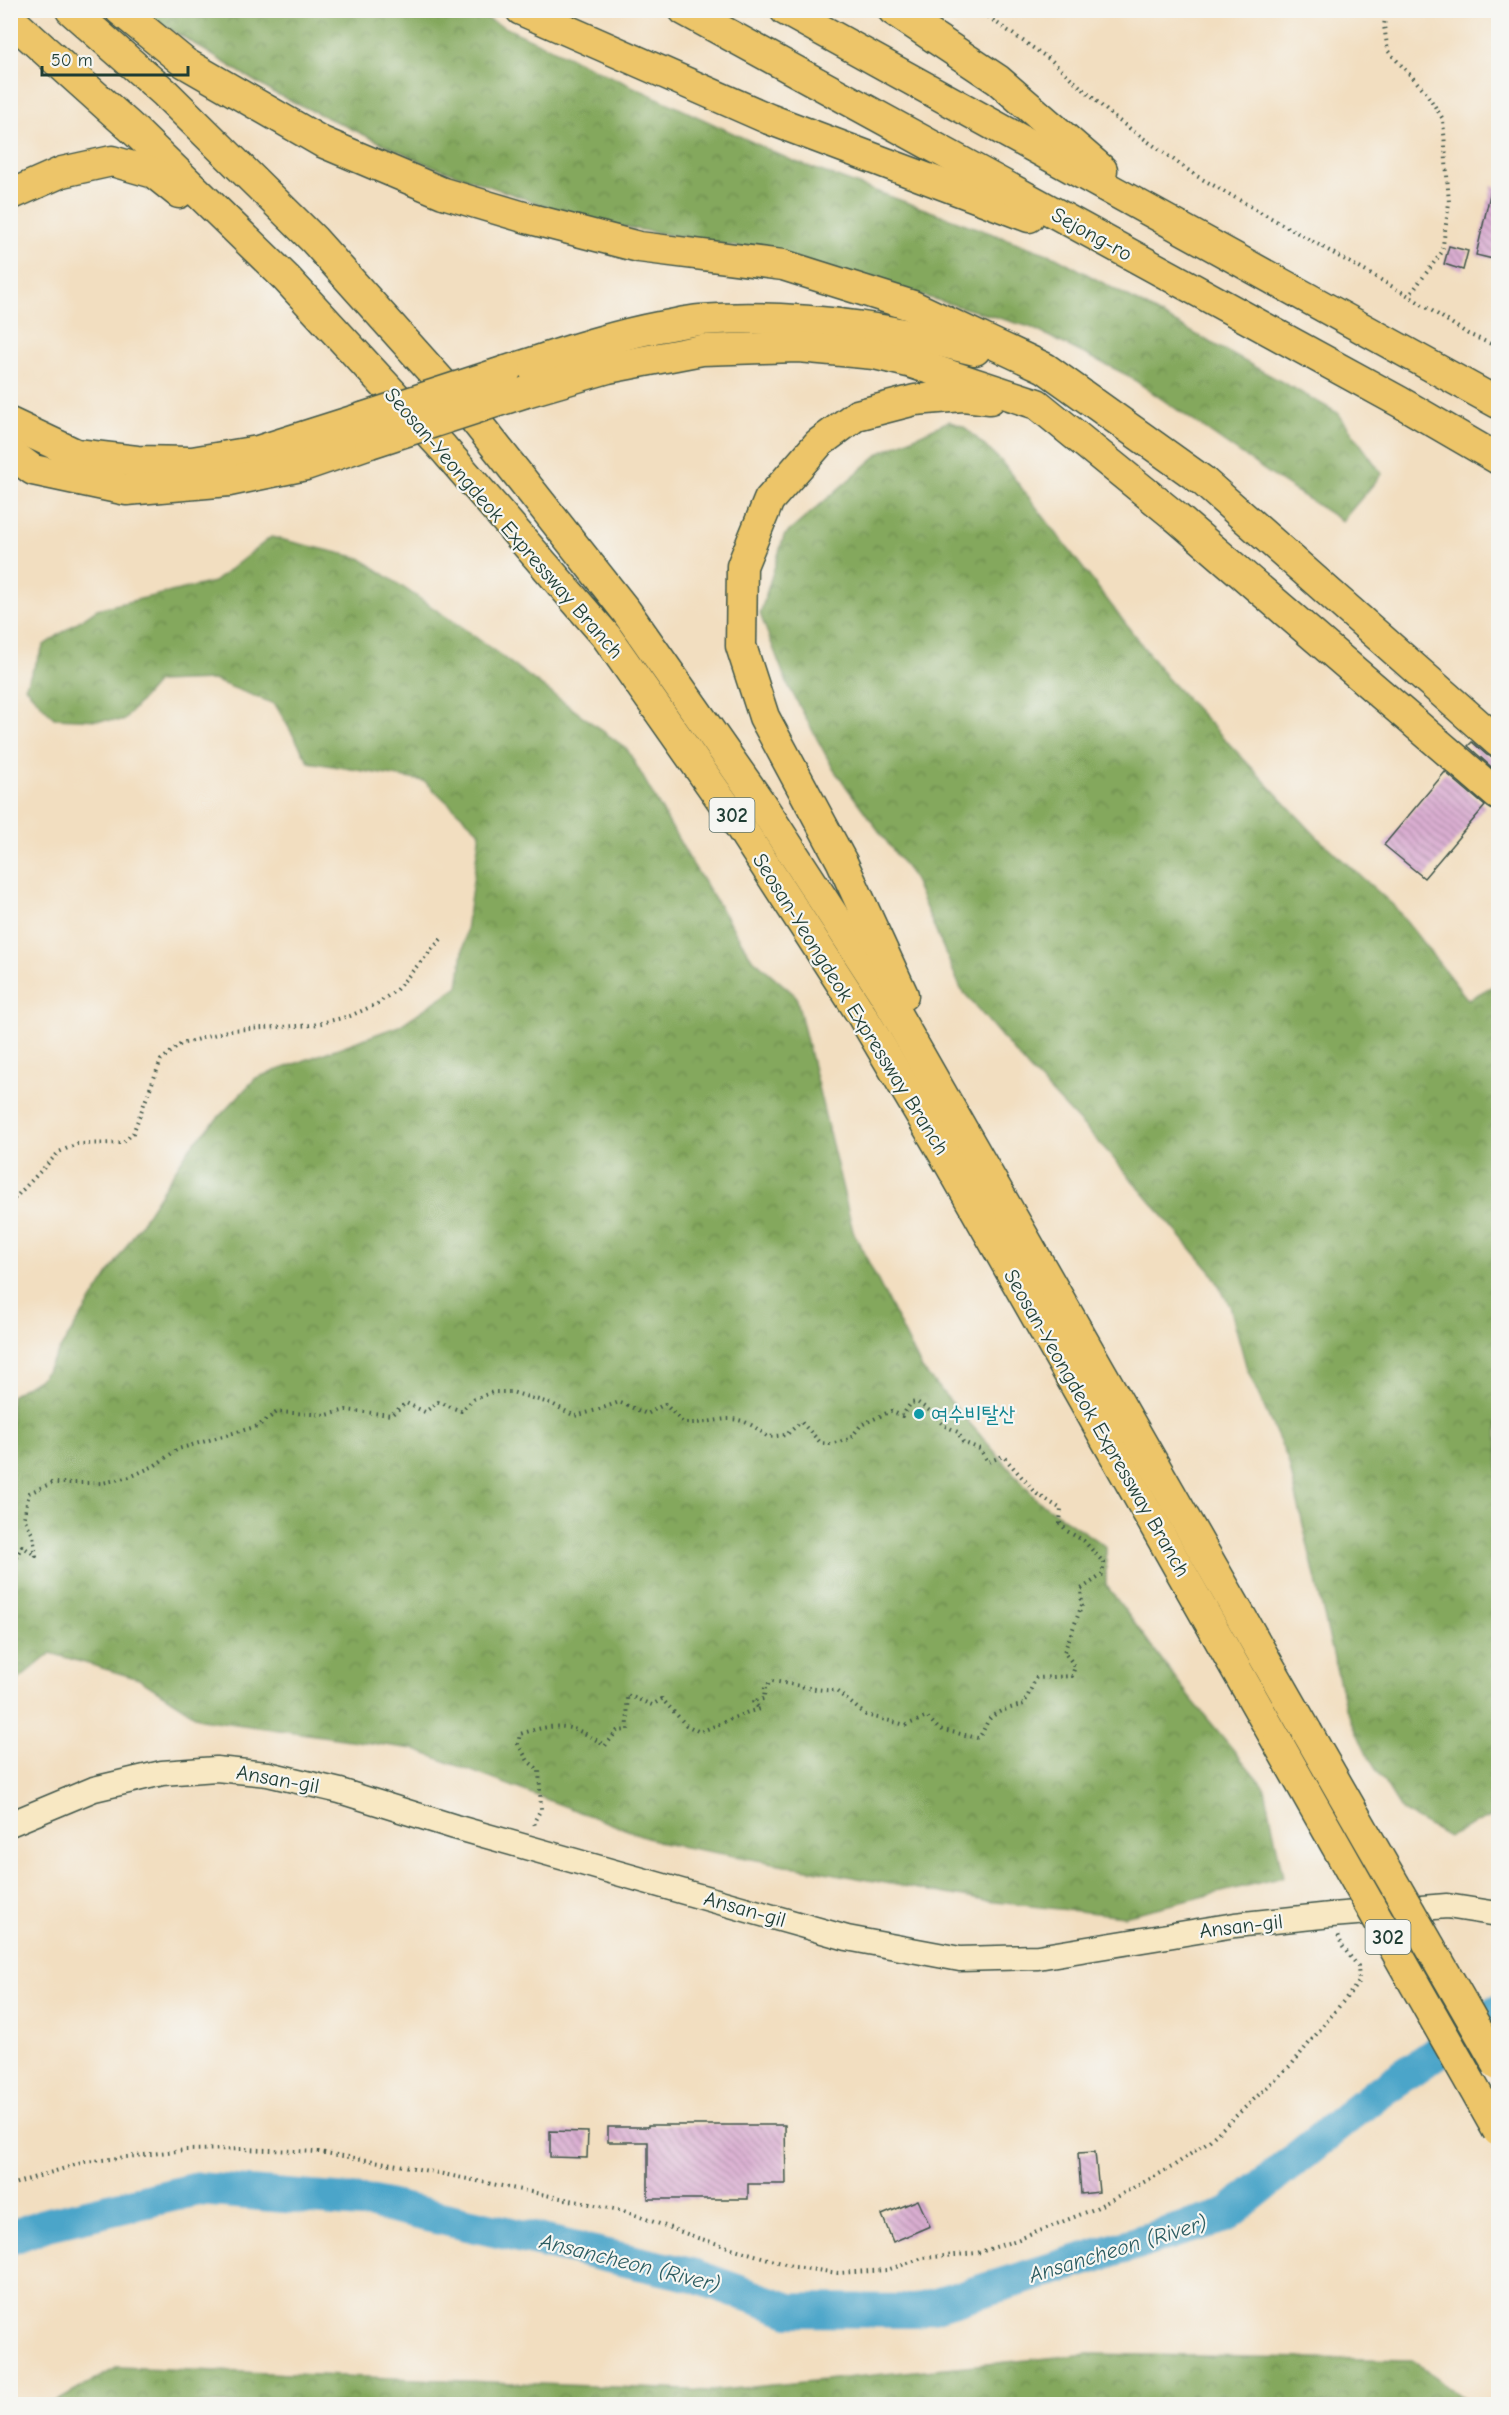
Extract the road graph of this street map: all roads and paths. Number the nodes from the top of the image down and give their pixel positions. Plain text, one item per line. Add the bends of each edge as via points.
1 (71, 10) edge
2 (120, 10) edge
3 (521, 10) edge
4 (684, 10) edge
5 (785, 10) edge
6 (893, 10) edge
7 (978, 10) edge
8 (1386, 10) edge
9 (10, 19) edge
10 (10, 195) edge
11 (1147, 209) junction
12 (1134, 257) junction
13 (286, 278) junction
14 (1409, 296) junction
15 (1498, 347) edge
16 (1045, 368) junction
17 (516, 381) junction
18 (1498, 403) edge
19 (1037, 404) junction
20 (10, 423) edge
21 (366, 431) junction
22 (10, 453) edge
23 (1498, 459) edge
24 (1498, 742) edge
25 (1498, 795) edge
26 (442, 938) dead end
27 (973, 1147) junction
28 (10, 1203) edge
29 (10, 1568) edge
30 (10, 1631) edge
31 (10, 1640) edge
32 (10, 1824) edge
33 (545, 1852) junction
34 (1498, 1914) edge
35 (1331, 1915) junction
36 (1498, 2065) edge
37 (1498, 2131) edge
38 (10, 2186) edge

1 - 27 highway, Seosan-Yeongdeok Expressway Branch / 302 via 165,93 314,240 470,414 626,611 759,801 887,998
2 - 16 highway via 185,63 322,142 443,193 639,247 783,265 913,306
3 - 12 highway via 769,119
4 - 12 highway, Sejong-ro
5 - 11 highway
6 - 11 highway via 998,80
7 - 14 path via 1052,62 1115,118 1195,175
8 - 14 path via 1388,51 1425,91 1443,118 1449,203 1442,252
9 - 13 highway, Seosan-Yeongdeok Expressway Branch / 302 via 137,133
10 - 13 highway via 62,172 112,161 154,173
11 - 18 highway
12 - 23 highway, Sejong-ro
13 - 37 highway, Seosan-Yeongdeok Expressway Branch / 302, bridge via 443,448 606,636 737,822 863,1017 951,1166
14 - 15 path via 1468,334
16 - 17 highway via 927,338 847,324 775,318 698,320 617,335
16 - 24 highway via 1203,481
17 - 19 highway via 702,350 799,347 874,354 912,363
17 - 21 highway, bridge
19 - 25 highway via 1176,517
19 - 27 highway via 963,396 915,400 856,415 819,443 769,500 742,566 741,646 764,717 842,862
20 - 21 highway via 76,454 137,461 192,462
21 - 22 highway via 306,465 229,481 127,490 33,470
26 - 28 path via 396,990 350,1016 313,1025 231,1030 181,1044 161,1060 133,1133 123,1143 77,1144 59,1152
27 - 36 highway, Seosan-Yeongdeok Expressway Branch / 302, bridge
29 - 33 path via 22,1546 36,1556 33,1535 24,1518 29,1493 52,1484 102,1483 130,1477 178,1449 258,1426 277,1412 327,1415 346,1410 391,1415 406,1404 425,1412 438,1402 461,1411 474,1399 493,1392 512,1392 552,1404 575,1416 619,1402 647,1414 665,1404 683,1423 733,1418 753,1425 768,1437 786,1435 801,1422 821,1443 830,1444 850,1439 861,1425 891,1411 902,1416 911,1403 917,1402 943,1425 958,1432 963,1442 980,1449 988,1462 1003,1456 1037,1494 1061,1509 1060,1523 1067,1532 1084,1541 1104,1563 1102,1575 1081,1589 1082,1605 1064,1652 1076,1666 1072,1676 1036,1678 1024,1704 989,1719 978,1738 939,1729 927,1717 906,1725 866,1716 835,1689 825,1691 772,1681 765,1688 764,1699 752,1701 760,1709 700,1732 686,1725 662,1699 652,1705 627,1695 628,1730 617,1731 605,1746 570,1726 542,1727 520,1734 518,1743 528,1761 539,1770 542,1809 534,1822
30 - 31 path via 15,1635
32 - 33 street, Ansan-gil via 94,1789 162,1773 216,1769 268,1774 340,1791
33 - 35 street, Ansan-gil via 848,1938 960,1959 1038,1957 1223,1927
34 - 35 street, Ansan-gil via 1447,1906
35 - 38 path via 1342,1946 1358,1966 1359,1982 1292,2064 1209,2141 1172,2167 1094,2209 977,2253 922,2258 886,2270 838,2273 795,2267 624,2211 320,2152 185,2150 85,2162

